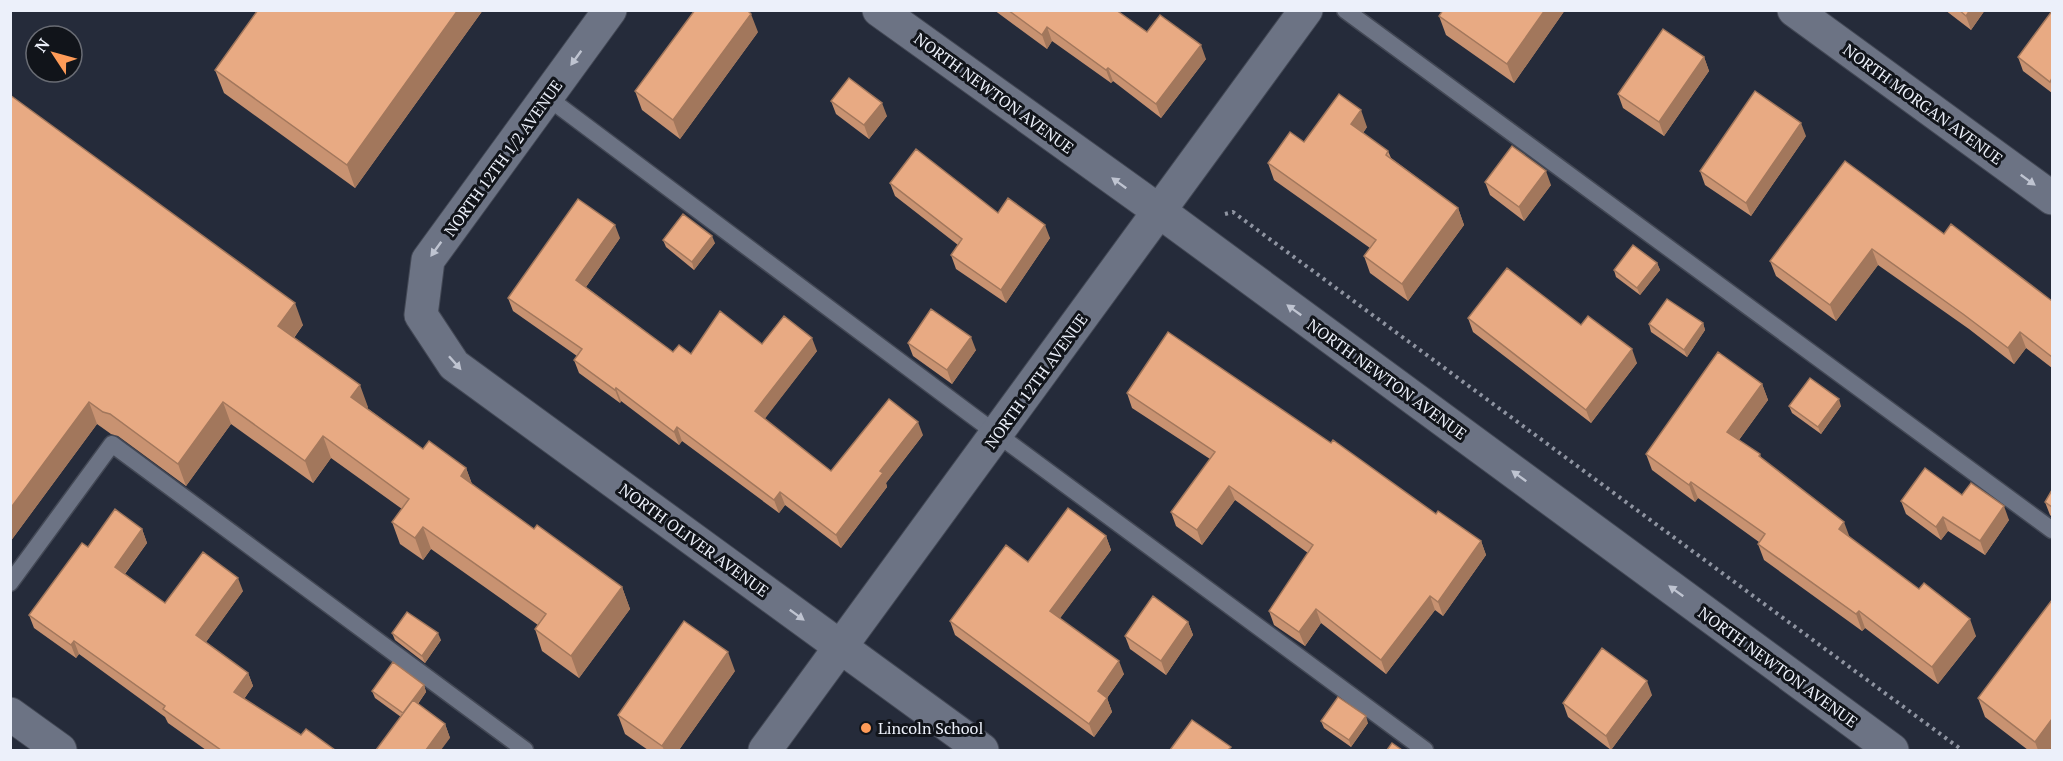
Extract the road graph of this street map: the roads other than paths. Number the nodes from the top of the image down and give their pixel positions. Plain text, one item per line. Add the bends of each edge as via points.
1 (610, 10) edge
2 (879, 10) edge
3 (1306, 10) edge
4 (1345, 10) edge
5 (1794, 10) edge
6 (547, 97) junction
7 (2052, 198) edge
8 (1159, 211) junction
9 (421, 315) joint
10 (997, 434) junction
11 (2052, 530) edge
12 (10, 583) edge
13 (841, 647) junction
14 (10, 714) edge
15 (60, 750) edge
16 (525, 750) edge
17 (765, 750) edge
18 (982, 750) edge
19 (1425, 750) edge
20 (1892, 750) edge

1 -> 6 street, NORTH 12TH 1/2 AVENUE
8 -> 2 street, NORTH NEWTON AVENUE
3 - 8 street, NORTH 12TH AVENUE
4 - 11 lane
5 -> 7 street, NORTH MORGAN AVENUE
6 -> 9 street, NORTH 12TH 1/2 AVENUE via 428,260
6 - 10 lane
8 - 10 street, NORTH 12TH AVENUE
20 -> 8 street, NORTH NEWTON AVENUE
9 -> 13 street, NORTH OLIVER AVENUE via 454,365
10 - 13 street, NORTH 12TH AVENUE
10 - 19 lane
12 - 16 lane via 111,444
13 - 17 street, NORTH 12TH AVENUE
13 - 18 street, NORTH OLIVER AVENUE
14 - 15 street

